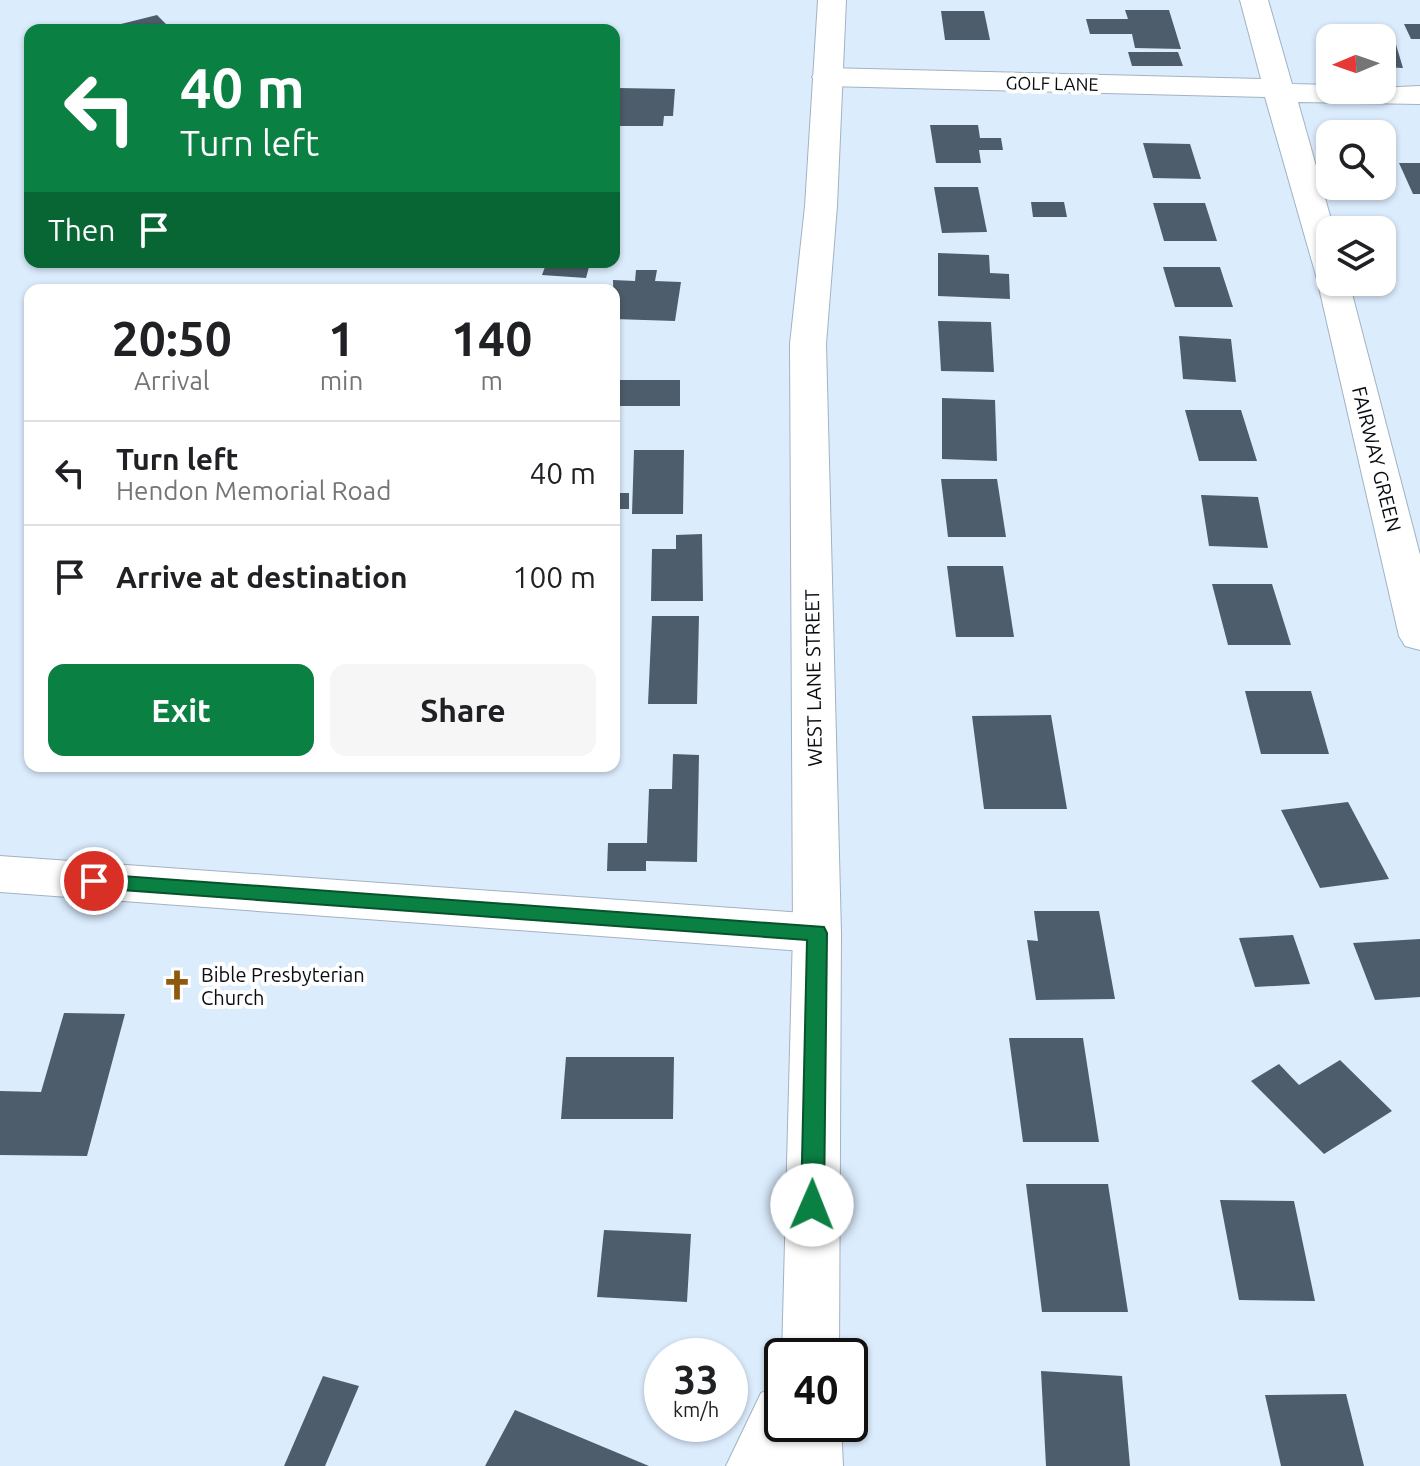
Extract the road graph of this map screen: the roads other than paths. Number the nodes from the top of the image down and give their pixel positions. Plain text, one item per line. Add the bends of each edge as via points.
1 (832, 0) edge
2 (1254, 0) edge
3 (827, 77) junction
4 (1277, 91) junction
5 (1420, 95) edge
6 (1316, 226) edge
7 (1335, 296) edge
8 (1420, 636) edge
9 (0, 874) edge
10 (817, 933) junction
11 (810, 1338) edge
12 (768, 1442) edge
13 (812, 1442) edge
14 (756, 1466) edge
15 (813, 1466) edge

1 - 3 street, WEST LANE STREET
2 - 4 street
3 - 4 street, GOLF LANE
3 - 10 street, WEST LANE STREET via 808,344
4 - 5 street, GOLF LANE
4 - 6 street
7 - 8 street, FAIRWAY GREEN
9 - 10 street
10 - 11 street, WEST LANE STREET
12 - 14 street
13 - 15 street

